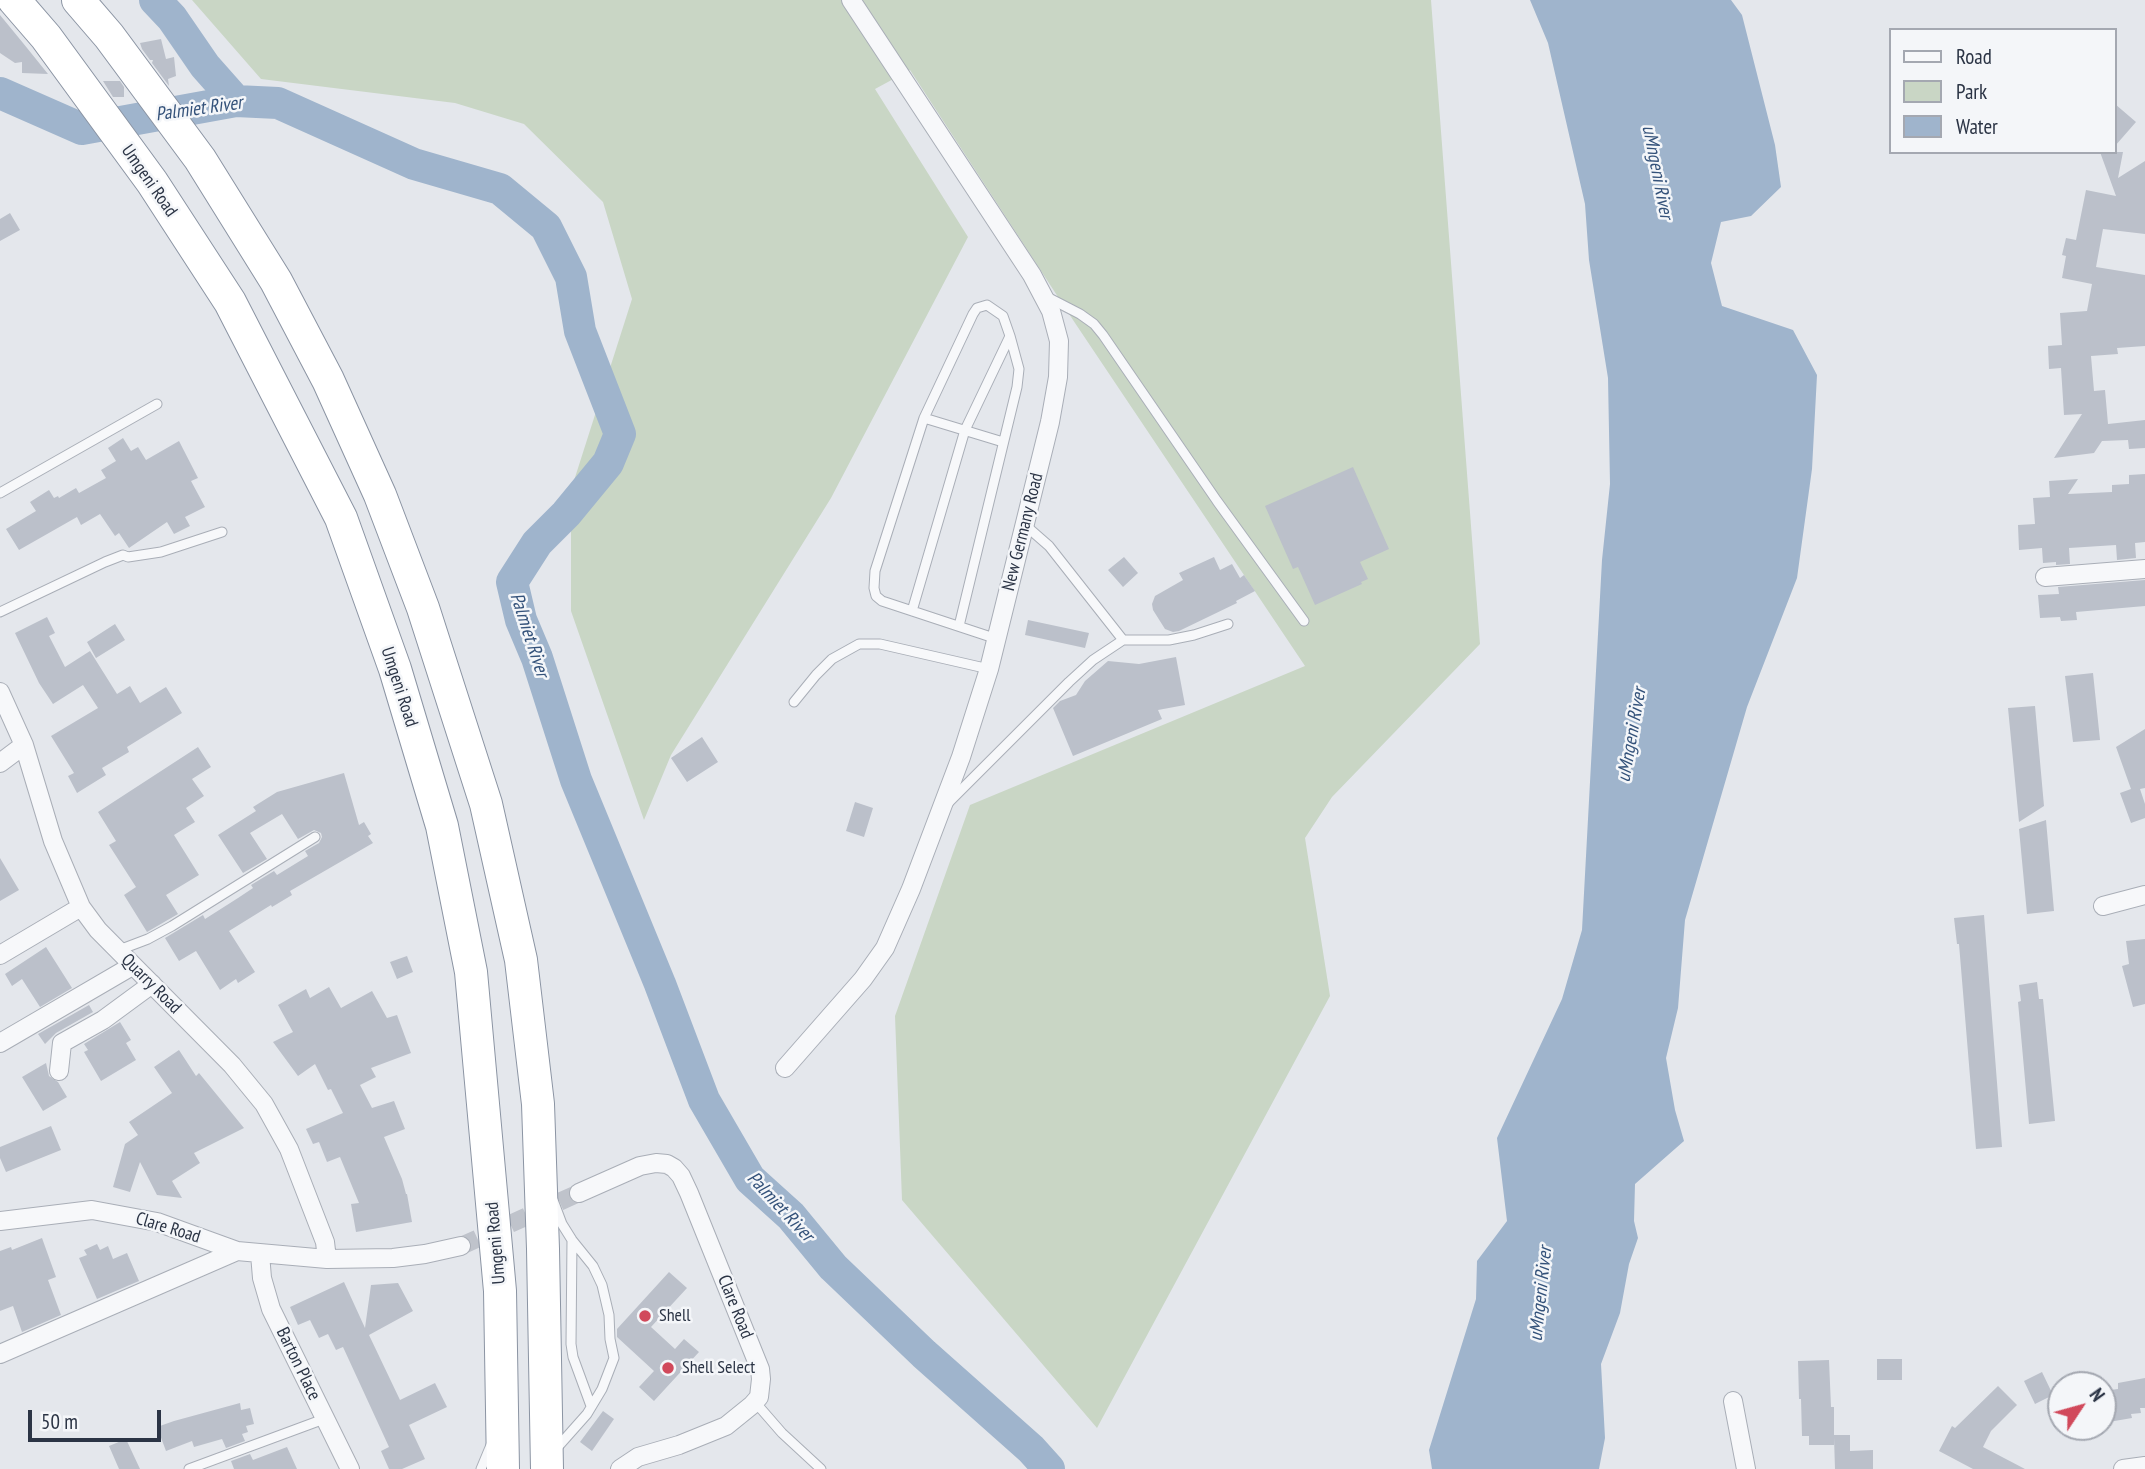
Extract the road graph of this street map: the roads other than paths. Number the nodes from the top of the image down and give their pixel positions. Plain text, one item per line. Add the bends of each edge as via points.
1 (13, 0) edge
2 (78, 0) edge
3 (851, 0) edge
4 (1042, 294) junction
5 (1010, 336) junction
6 (328, 380) junction
7 (283, 402) junction
8 (157, 404) dead end
9 (924, 418) junction
10 (965, 430) junction
11 (1003, 442) junction
12 (0, 494) edge
13 (1024, 525) junction
14 (222, 532) dead end
15 (2145, 569) edge
16 (2045, 577) dead end
17 (912, 611) junction
18 (0, 612) edge
19 (1304, 621) dead end
20 (1228, 624) dead end
21 (959, 626) junction
22 (997, 639) junction
23 (1123, 640) junction
24 (989, 669) junction
25 (0, 692) edge
26 (794, 702) dead end
27 (24, 745) junction
28 (0, 763) edge
29 (941, 810) junction
30 (315, 837) dead end
31 (2145, 895) edge
32 (2103, 906) dead end
33 (81, 907) junction
34 (117, 950) junction
35 (0, 955) edge
36 (132, 966) junction
37 (152, 984) junction
38 (0, 1043) edge
39 (785, 1068) dead end
40 (59, 1071) dead end
41 (540, 1168) junction
42 (579, 1193) tunnel mouth
43 (0, 1221) edge
44 (572, 1240) junction
45 (461, 1246) tunnel mouth
46 (237, 1251) junction
47 (260, 1254) junction
48 (327, 1258) junction
49 (0, 1354) edge
50 (1733, 1401) dead end
51 (755, 1402) junction
52 (591, 1406) junction
53 (502, 1415) junction
54 (324, 1419) junction
55 (546, 1464) edge
56 (2145, 1466) edge
57 (189, 1469) edge
58 (350, 1469) edge
59 (481, 1469) edge
60 (503, 1469) edge
61 (620, 1469) edge
62 (821, 1469) edge
63 (1746, 1469) edge
64 (2123, 1469) edge

1 - 7 highway, Umgeni Road via 46,37 152,183 230,302
2 - 6 highway via 200,159 275,281
3 - 4 street, New Germany Road
4 - 13 street, New Germany Road via 1059,341 1058,377
4 - 19 lane via 1080,314 1103,335
5 - 9 lane via 1003,316 987,305 977,308
5 - 10 lane
5 - 11 lane via 1019,369
6 - 7 highway
6 - 41 highway via 380,495 423,608 486,804 521,960 538,1104
7 - 53 highway, Umgeni Road via 341,517 395,669 442,826 471,972 500,1291
8 - 12 lane
9 - 10 lane
9 - 17 lane via 873,588 882,601
10 - 11 lane
10 - 17 lane
11 - 21 lane
13 - 22 street, New Germany Road
13 - 23 lane via 1049,546
14 - 18 lane via 161,552 123,555
15 - 16 street
17 - 21 lane
20 - 23 lane via 1169,640
21 - 22 lane
22 - 24 street, New Germany Road
23 - 29 lane via 1069,682
24 - 26 lane via 880,644 859,644 832,659
24 - 29 street, New Germany Road
25 - 27 street, Quarry Road
27 - 28 street
27 - 33 street, Quarry Road via 53,841
29 - 39 street, New Germany Road via 885,948
30 - 34 lane via 172,926
31 - 32 street
33 - 34 street, Quarry Road
33 - 35 street
34 - 36 street, Quarry Road
36 - 37 street, Quarry Road
36 - 38 street
37 - 40 street via 62,1043
37 - 48 street, Quarry Road via 264,1104 289,1149
41 - 44 lane
41 - 55 highway
42 - 51 street, Clare Road via 656,1163 667,1164 681,1176 760,1369
43 - 46 street, Clare Road via 82,1211 115,1213 157,1222
44 - 52 lane via 571,1343
44 - 52 lane via 602,1285 614,1358
45 - 48 street, Clare Road via 393,1258
46 - 47 street, Clare Road
46 - 49 street
47 - 48 street, Clare Road
47 - 54 street, Barton Place via 271,1309
50 - 63 street
51 - 61 street via 726,1426 638,1457
51 - 62 lane
52 - 55 lane
53 - 59 lane
53 - 60 highway, Umgeni Road
54 - 57 lane
54 - 58 street, Barton Place
56 - 64 street

